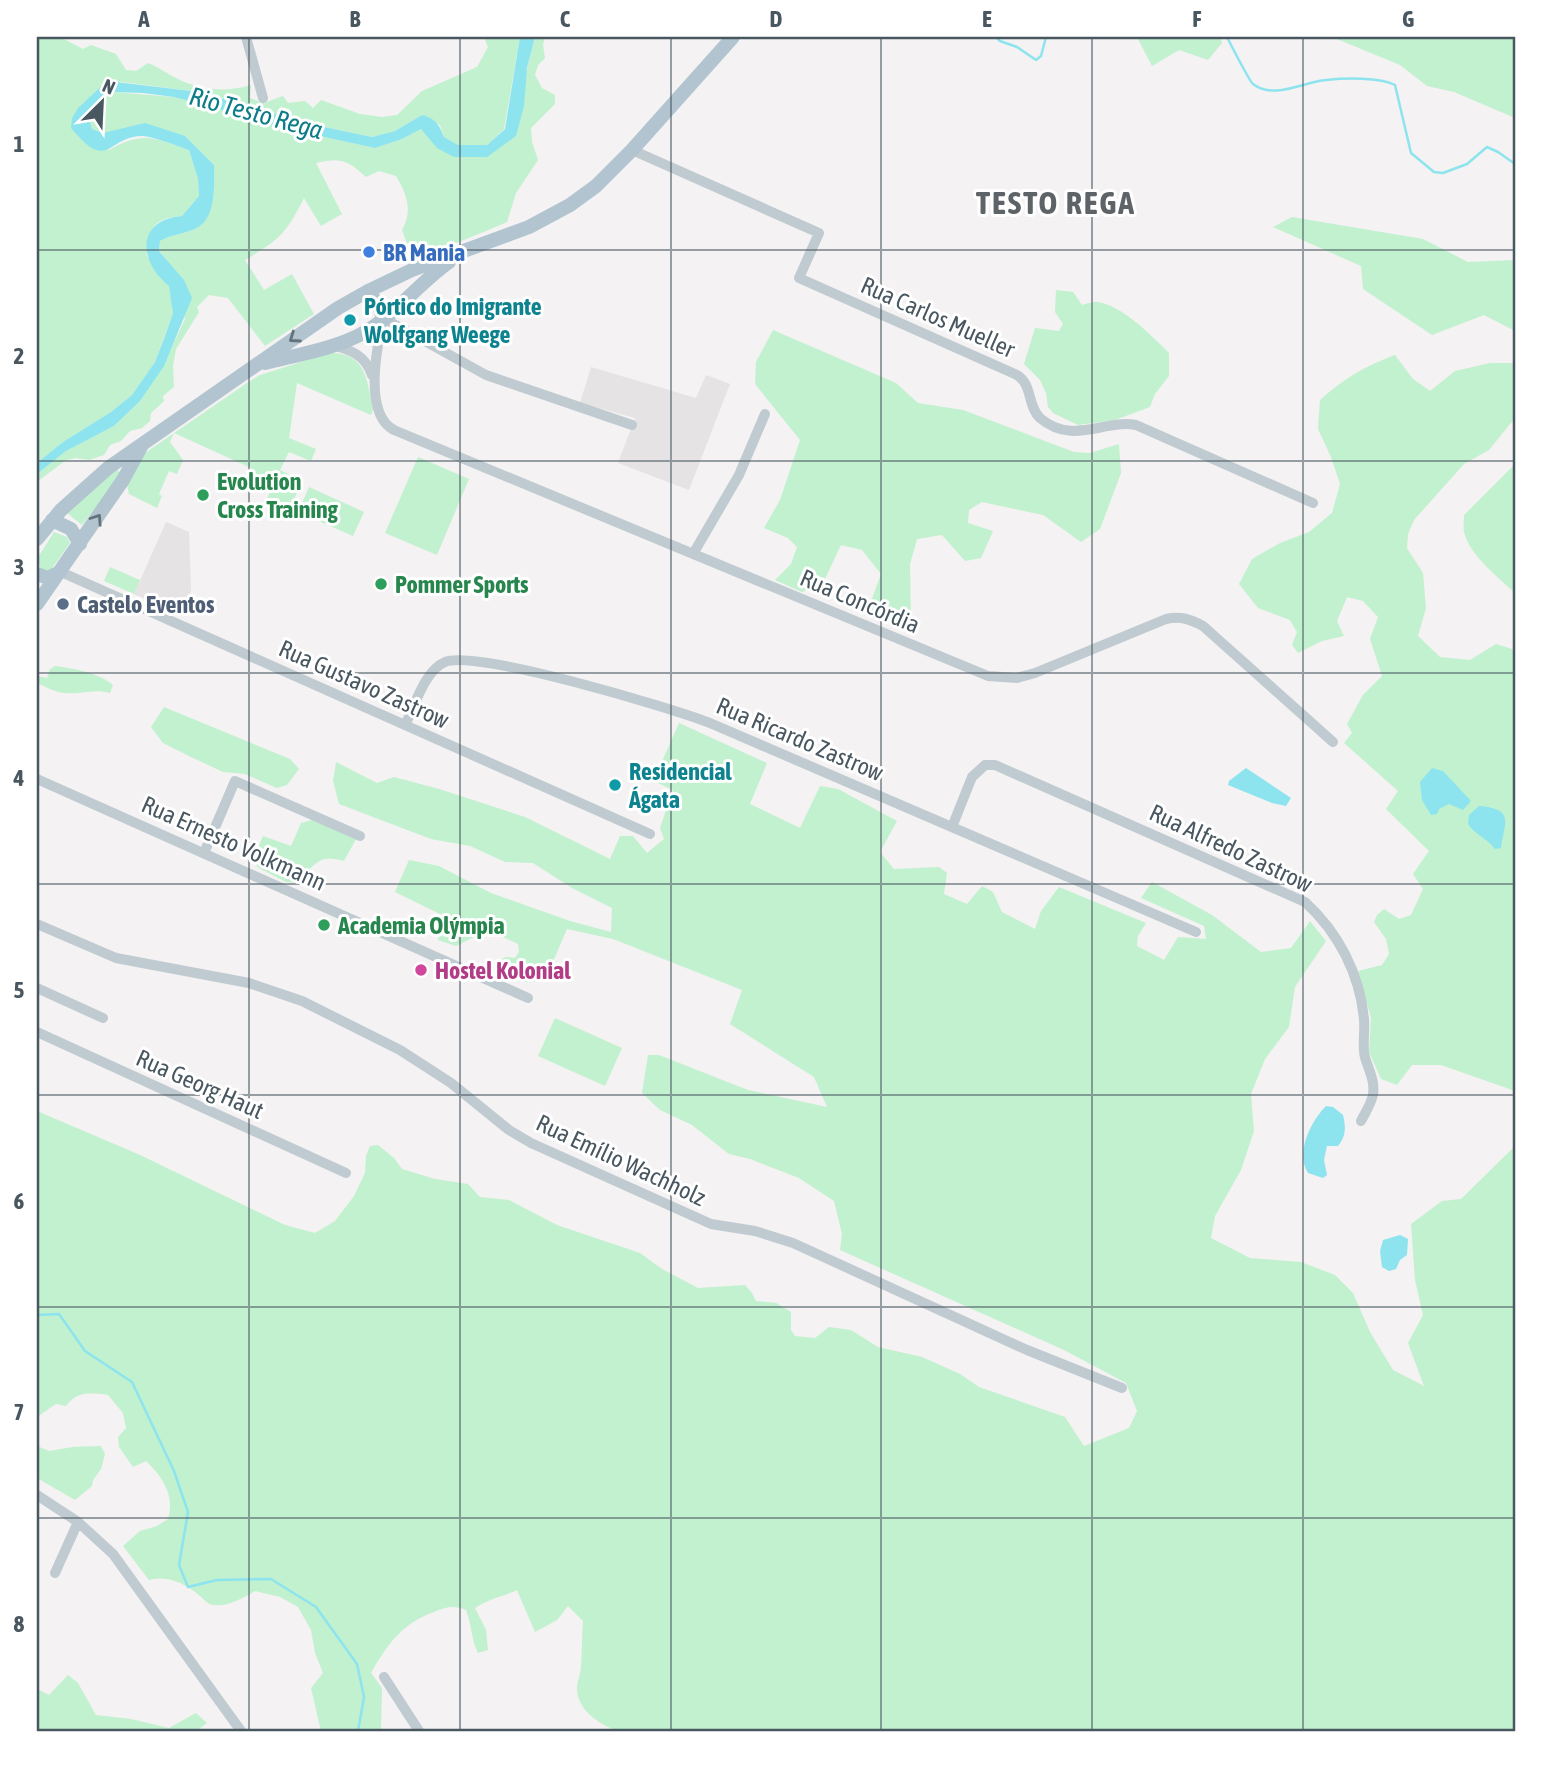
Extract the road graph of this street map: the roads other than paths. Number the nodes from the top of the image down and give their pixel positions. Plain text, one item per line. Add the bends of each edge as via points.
1 (246, 37) edge
2 (733, 37) edge
3 (263, 98) dead end
4 (632, 150) junction
5 (463, 252) junction
6 (368, 291) junction
7 (383, 318) junction
8 (317, 323) junction
9 (332, 345) junction
10 (254, 366) junction
11 (374, 381) junction
12 (765, 414) dead end
13 (632, 425) dead end
14 (144, 443) junction
15 (1313, 503) dead end
16 (42, 528) edge
17 (80, 544) junction
18 (693, 554) junction
19 (61, 572) junction
20 (37, 574) edge
21 (37, 604) edge
22 (405, 725) junction
23 (1333, 742) dead end
24 (37, 779) edge
25 (952, 827) junction
26 (650, 834) dead end
27 (360, 836) dead end
28 (204, 853) junction
29 (37, 924) edge
30 (1196, 932) dead end
31 (37, 988) edge
32 (528, 998) dead end
33 (103, 1018) dead end
34 (37, 1032) edge
35 (1361, 1121) dead end
36 (346, 1173) dead end
37 (1122, 1388) dead end
38 (37, 1495) edge
39 (78, 1521) junction
40 (55, 1573) dead end
41 (384, 1677) dead end
42 (241, 1731) edge
43 (419, 1731) edge

1 - 3 street
2 - 4 main road
4 - 5 main road via 596,186 556,214
4 - 15 street, Rua Carlos Mueller via 819,233 799,278 1017,375 1026,383 1034,410 1051,425 1075,431 1136,425
5 - 6 main road
5 - 7 main road
6 - 7 main road
6 - 8 main road
7 - 9 main road via 360,335
7 - 11 street, Rua Concórdia
7 - 13 street via 486,375
8 - 9 main road via 320,335
8 -> 10 main road
9 - 10 main road
9 - 11 street, Rua Concórdia via 364,359
10 - 14 main road
11 - 18 street, Rua Concórdia via 380,415 388,426
12 - 18 street via 739,475
14 - 16 main road via 108,468
17 -> 14 main road
16 - 17 main road via 59,521
17 - 19 main road
18 - 23 street, Rua Concórdia via 1000,679 1035,673 1166,619 1192,620
19 - 20 main road via 48,578
19 - 21 main road
19 - 22 street, Rua Gustavo Zastrow
22 - 25 street, Rua Ricardo Zastrow via 436,667 458,659 497,664 682,712
22 - 26 street, Rua Gustavo Zastrow
24 - 28 street, Rua Ernesto Volkmann
25 - 30 street, Rua Ricardo Zastrow
25 - 35 street, Rua Alfredo Zastrow via 972,777 985,765 995,765 1305,902 1332,931 1360,994 1364,1057 1375,1087
27 - 28 street via 235,781
28 - 32 street, Rua Ernesto Volkmann
29 - 37 street, Rua Emílio Wachholz via 116,958 249,983 302,1001 400,1050 531,1143 710,1224 793,1243 1027,1350
31 - 33 street
34 - 36 street, Rua Georg Haut
38 - 39 street
39 - 40 street
39 - 42 street via 121,1564
41 - 43 street

